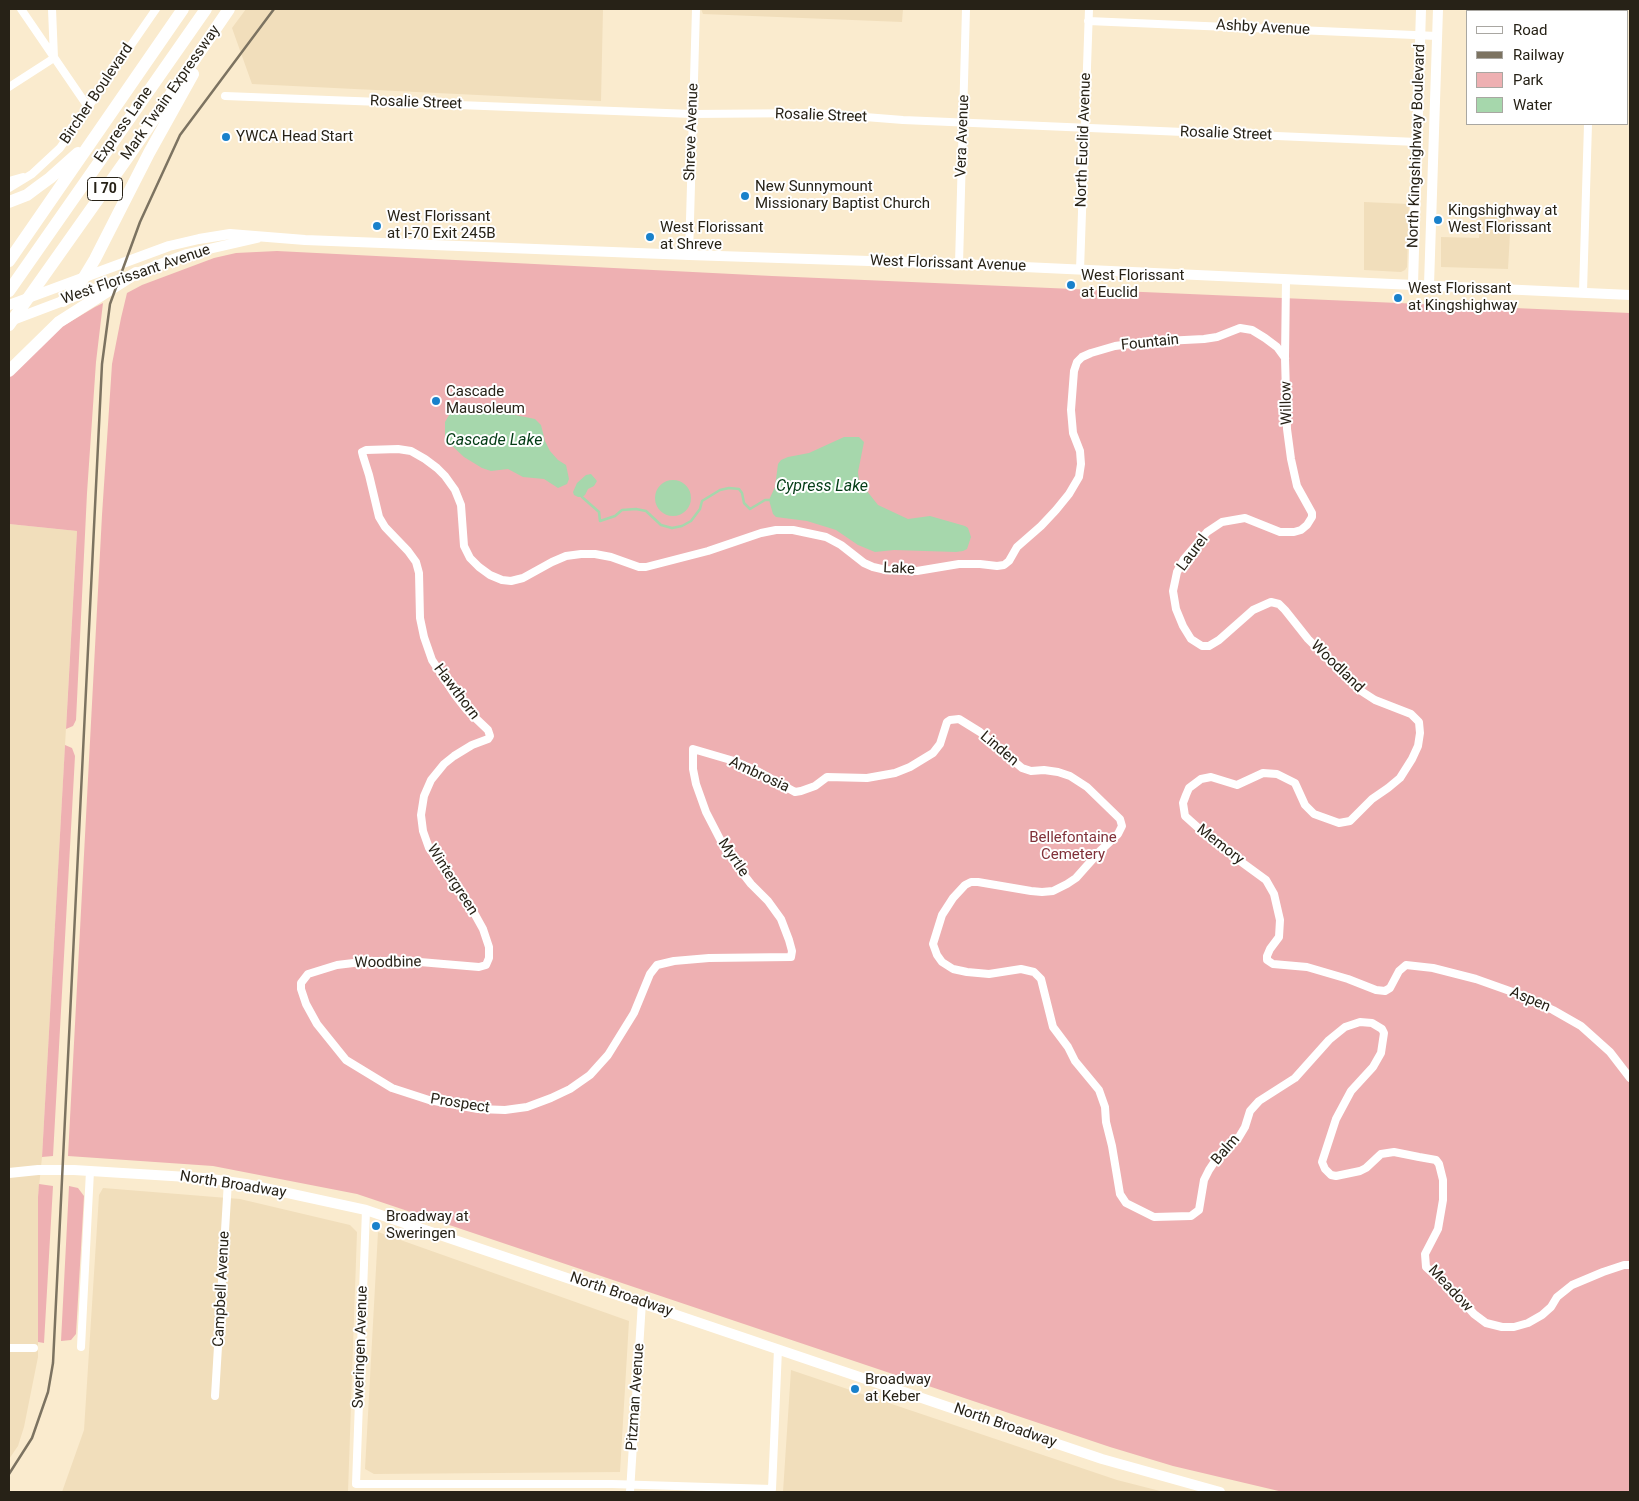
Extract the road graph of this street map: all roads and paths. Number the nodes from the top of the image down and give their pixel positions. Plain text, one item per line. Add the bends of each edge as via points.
1 (21, 9) edge
2 (52, 9) edge
3 (156, 9) edge
4 (183, 9) edge
5 (206, 9) edge
6 (229, 9) edge
7 (696, 9) edge
8 (966, 9) edge
9 (1088, 9) edge
10 (1421, 9) edge
11 (1438, 9) edge
12 (1088, 21) junction
13 (1420, 35) junction
14 (1437, 36) junction
15 (199, 53) junction
16 (54, 58) junction
17 (9, 87) edge
18 (225, 96) dead end
19 (88, 107) junction
20 (692, 114) junction
21 (963, 121) junction
22 (1588, 125) edge
23 (1085, 128) junction
24 (96, 136) junction
25 (1417, 142) junction
26 (32, 174) junction
27 (9, 181) edge
28 (9, 188) edge
29 (9, 202) edge
30 (265, 237) junction
31 (689, 255) junction
32 (9, 261) edge
33 (959, 264) junction
34 (1080, 270) junction
35 (136, 273) joint
36 (85, 276) junction
37 (1286, 280) junction
38 (1413, 284) junction
39 (1429, 285) junction
40 (107, 288) junction
41 (9, 290) edge
42 (1583, 292) junction
43 (1630, 295) edge
44 (57, 303) junction
45 (9, 305) edge
46 (9, 321) edge
47 (9, 325) edge
48 (1285, 358) junction
49 (9, 370) edge
50 (1073, 433) joint
51 (362, 452) joint
52 (1309, 522) joint
53 (1275, 603) joint
54 (947, 722) joint
55 (490, 736) joint
56 (692, 750) joint
57 (1350, 821) joint
58 (486, 965) joint
59 (657, 965) joint
60 (1406, 965) joint
61 (1039, 976) joint
62 (301, 989) joint
63 (1630, 1078) edge
64 (1371, 1163) joint
65 (90, 1171) junction
66 (9, 1173) edge
67 (228, 1181) junction
68 (366, 1210) junction
69 (1630, 1265) edge
70 (642, 1302) junction
71 (81, 1347) dead end
72 (9, 1348) edge
73 (34, 1348) dead end
74 (778, 1349) junction
75 (215, 1396) dead end
76 (630, 1488) edge
77 (1220, 1492) edge

1 - 16 street
2 - 16 street
3 - 19 street, Bircher Boulevard
4 - 24 highway, I 70
5 - 41 highway, Express Lane
6 - 15 highway, Mark Twain Expressway / I 70
7 - 20 street, Shreve Avenue
8 - 21 street, Vera Avenue
9 - 12 street, North Euclid Avenue
10 - 13 main road, North Kingshighway Boulevard
11 - 14 main road, North Kingshighway Boulevard
12 - 13 street, Ashby Avenue
12 - 23 street, North Euclid Avenue
13 - 14 street, Ashby Avenue
13 - 25 main road, North Kingshighway Boulevard
14 - 39 main road, North Kingshighway Boulevard
15 - 36 highway via 194,74 148,153
15 - 47 highway, Mark Twain Expressway / I 70
16 - 17 street
16 - 19 street
18 - 20 street, Rosalie Street
19 - 26 street, Bircher Boulevard via 60,148
20 - 21 street, Rosalie Street via 814,113
20 - 31 street, Shreve Avenue
21 - 23 street, Rosalie Street
21 - 33 street, Vera Avenue
22 - 42 street
23 - 25 street, Rosalie Street
23 - 34 street, North Euclid Avenue
24 - 29 highway via 50,178 27,195
24 - 32 highway, I 70
25 - 38 main road, North Kingshighway Boulevard
26 - 27 street, Bircher Boulevard
26 - 28 street, Bircher Boulevard
30 - 31 main road, West Florissant Avenue
30 - 35 main road, West Florissant Avenue via 187,254
30 - 36 main road, West Florissant Avenue via 230,234 199,239
31 - 33 main road, West Florissant Avenue
33 - 34 main road, West Florissant Avenue
34 - 37 main road, West Florissant Avenue
35 - 40 highway
36 - 44 highway via 74,291
36 - 45 main road, West Florissant Avenue
37 - 38 main road, West Florissant Avenue
37 - 48 street, Willow
38 - 39 main road, West Florissant Avenue
39 - 42 main road, West Florissant Avenue
40 - 44 main road, West Florissant Avenue
40 - 49 highway via 59,322
42 - 43 main road, West Florissant Avenue
44 - 46 main road, West Florissant Avenue
48 - 50 street, Fountain via 1265,338 1252,330 1240,328 1204,340 1145,342 1091,353 1077,362 1074,371
48 - 52 street, Willow via 1291,459 1297,486 1312,513
50 - 51 street, Lake via 1082,464 1079,477 1056,510 1017,547 1009,561 1004,565 959,564 917,571 873,567 826,537 776,530 646,567 611,557 580,554 559,559 523,578 502,580 484,571 470,558 464,546 461,505 455,490 437,468 426,459 404,450
51 - 55 street, Hawthorn via 379,517 416,562 420,618 432,660 466,709
52 - 53 street, Laurel via 1294,532 1280,532 1245,518 1222,522 1207,532 1177,572 1173,591 1176,609 1190,639 1202,646 1219,640 1253,610
53 - 57 street, Woodland via 1358,689 1375,700 1411,714 1419,722 1418,746 1400,778
54 - 56 street, Ambrosia via 940,744 933,753 910,767 867,778 827,777 816,786 795,792 734,761
54 - 61 street, Linden via 959,719 968,724 1022,768 1070,776 1087,787 1120,819 1122,826 1118,834 1067,884 1052,890 1031,892 971,882 958,892 942,915 933,944 942,962 948,966 989,974 1021,969
55 - 58 street, Wintergreen via 444,764 431,780 421,815 429,848 483,929 489,947
56 - 59 street, Myrtle via 696,784 706,812 737,866 781,919 790,940 792,957 709,958
57 - 60 street, Memory via 1339,823 1314,814 1305,805 1295,783 1277,774 1263,774 1237,785 1211,777 1201,779 1190,788 1183,803 1185,816 1266,880 1274,894 1280,920 1279,937 1267,960 1273,964 1307,967 1385,991
58 - 62 street, Woodbine via 408,960 337,965 308,974 301,983
59 - 62 street, Prospect via 622,1034 590,1075 551,1098 505,1110 478,1109 429,1100 392,1088 364,1072 346,1060 317,1024
60 - 63 street, Aspen via 1476,979 1553,1010 1598,1040
61 - 64 street, Balm via 1053,1027 1099,1090 1105,1107 1120,1194 1126,1203 1154,1217 1191,1216 1199,1210 1209,1170 1219,1155 1239,1137 1250,1111 1259,1101 1295,1078 1345,1027 1360,1022 1372,1023 1382,1029 1381,1052 1373,1068 1351,1091 1336,1119 1322,1162 1331,1175 1336,1176 1360,1172
64 - 69 street, Meadow via 1376,1156 1394,1152 1436,1160 1439,1164 1443,1200 1438,1229 1425,1254 1426,1267 1486,1323 1514,1327 1528,1323 1542,1315 1572,1285
65 - 66 main road, North Broadway
65 - 67 main road, North Broadway
65 - 71 street
67 - 68 main road, North Broadway
67 - 75 street, Campbell Avenue
68 - 70 main road, North Broadway
68 - 76 street, Sweringen Avenue via 356,1484
70 - 74 main road, North Broadway
70 - 76 street, Pitzman Avenue
72 - 73 street
74 - 76 street via 772,1489
74 - 77 main road, North Broadway via 1102,1459

